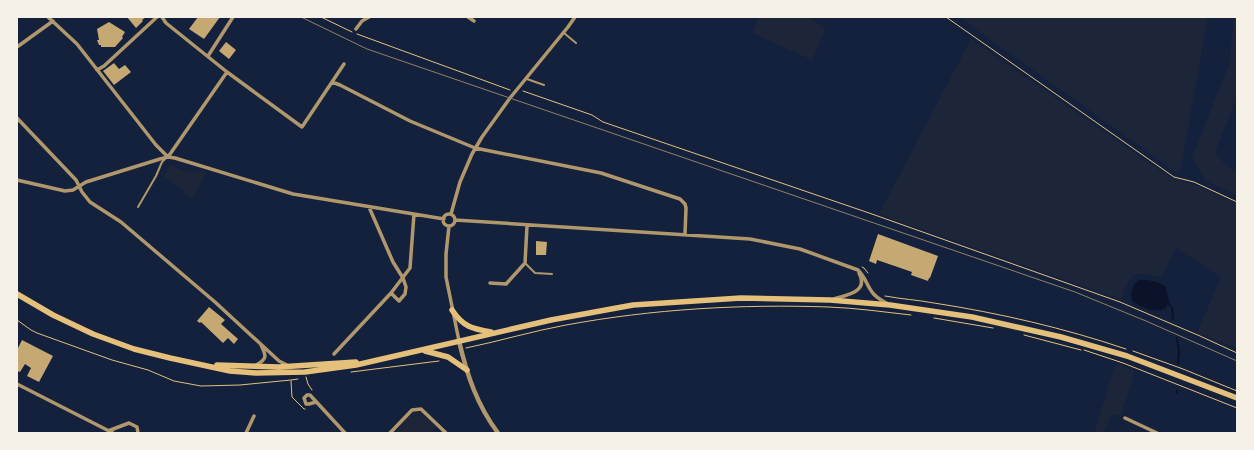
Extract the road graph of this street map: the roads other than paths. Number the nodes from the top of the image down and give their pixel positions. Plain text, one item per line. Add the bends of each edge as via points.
1 (48, 17) edge
2 (157, 17) edge
3 (162, 17) edge
4 (232, 17) edge
5 (370, 17) edge
6 (468, 17) edge
7 (575, 17) edge
8 (53, 21) junction
9 (474, 21) dead end
10 (356, 28) dead end
11 (563, 32) junction
12 (576, 43) dead end
13 (17, 47) edge
14 (208, 56) junction
15 (344, 64) dead end
16 (97, 70) junction
17 (227, 72) junction
18 (527, 79) junction
19 (332, 82) junction
20 (544, 85) dead end
21 (17, 118) edge
22 (475, 148) junction
23 (168, 157) junction
24 (17, 180) edge
25 (80, 186) junction
26 (138, 207) dead end
27 (369, 207) junction
28 (414, 214) junction
29 (451, 214) junction
30 (444, 219) junction
31 (455, 220) junction
32 (448, 226) junction
33 (527, 226) junction
34 (684, 234) junction
35 (525, 263) junction
36 (858, 270) junction
37 (552, 274) dead end
38 (402, 278) junction
39 (490, 283) dead end
40 (391, 293) junction
41 (17, 294) edge
42 (830, 300) junction
43 (890, 305) junction
44 (452, 310) junction
45 (494, 333) junction
46 (459, 341) junction
47 (261, 344) junction
48 (422, 350) junction
49 (334, 354) dead end
50 (376, 361) junction
51 (204, 365) junction
52 (254, 366) junction
53 (291, 366) junction
54 (466, 370) junction
55 (17, 384) edge
56 (1237, 398) edge
57 (316, 402) road end
58 (254, 416) dead end
59 (1125, 418) dead end
60 (111, 432) edge
61 (138, 433) edge
62 (246, 433) edge
63 (345, 433) edge
64 (390, 433) edge
65 (446, 433) edge
66 (498, 433) edge
67 (1158, 433) edge

1 - 8 street
2 - 16 street
3 - 14 street
4 - 14 street
5 - 10 street
6 - 9 street
7 - 11 street
8 - 13 street
8 - 16 street via 77,44
11 - 12 lane
11 - 18 street
14 - 17 street
15 - 19 street
16 - 23 street
17 - 19 street via 302,126
17 - 23 street
18 - 20 lane
18 - 22 street
19 - 22 street via 410,121
21 - 25 street
22 - 29 street via 460,182
22 - 34 street via 601,173 680,199 686,208
23 - 25 street
23 - 26 lane via 162,162
23 - 27 street via 293,194
24 - 25 street via 65,191
25 - 47 street via 90,202 121,222
27 - 28 street
27 - 38 street
28 - 30 street
28 - 38 street via 410,268
29 - 30 street via 447,214
29 - 31 street
30 - 32 street
31 - 32 street via 454,224
31 - 33 street
32 - 44 street via 446,277
33 - 34 street
33 - 35 street
34 - 36 street via 771,242 800,249
35 - 37 lane via 535,273
35 - 39 street via 506,284
36 - 42 street via 861,277 860,288 854,293
36 - 43 street via 872,292
38 - 40 street
38 - 40 street via 406,287 405,294 399,301
40 - 49 street
41 - 51 main road via 93,334 134,349
42 - 43 main road
42 - 45 main road via 741,298 633,306
43 - 56 main road via 972,317 1061,337 1127,356
44 - 45 main road via 469,327
44 - 46 street
45 - 46 main road
46 - 48 main road
46 - 54 street
47 - 52 street via 265,359
47 - 53 street via 279,361
48 - 50 main road
48 - 54 main road via 448,356
50 - 51 main road via 328,369 280,372 230,371
50 - 53 main road
51 - 52 main road
52 - 53 main road
54 - 66 street via 485,414
55 - 60 street
57 - 63 street
58 - 62 street
59 - 67 street
60 - 61 street via 129,423 137,427
64 - 65 street via 412,410 421,409

